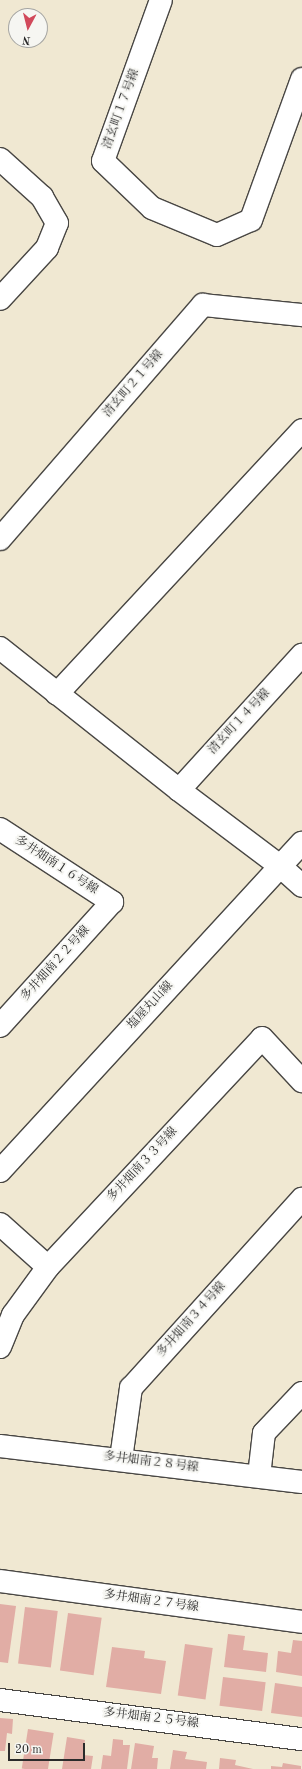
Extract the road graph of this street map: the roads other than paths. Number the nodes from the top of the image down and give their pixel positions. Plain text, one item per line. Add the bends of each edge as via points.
1 (161, 0) edge
2 (302, 79) edge
3 (0, 159) edge
4 (0, 299) edge
5 (302, 315) edge
6 (302, 430) edge
7 (0, 539) edge
8 (0, 648) edge
9 (302, 655) edge
10 (57, 694) junction
11 (179, 790) junction
12 (0, 829) edge
13 (302, 842) edge
14 (280, 866) junction
15 (302, 886) edge
16 (112, 902) joint
17 (0, 1026) edge
18 (302, 1082) edge
19 (0, 1171) edge
20 (302, 1199) edge
21 (0, 1224) edge
22 (48, 1267) junction
23 (0, 1347) edge
24 (302, 1393) edge
25 (0, 1446) edge
26 (121, 1459) junction
27 (260, 1476) junction
28 (302, 1482) edge
29 (0, 1582) edge
30 (302, 1622) edge
31 (0, 1700) edge
32 (302, 1739) edge

1 - 2 street, 清玄町１７号線 via 104,161 152,208 217,235 251,220
3 - 4 street via 42,197 57,223 47,248
5 - 7 street, 清玄町２１号線 via 203,305
6 - 10 street
8 - 10 street
9 - 11 street, 清玄町１４号線
10 - 11 street
11 - 14 street
12 - 16 street, 多井畑南１６号線
13 - 14 street, 塩屋丸山線
14 - 15 street
14 - 19 street, 塩屋丸山線
16 - 17 street, 多井畑南２２号線
18 - 22 street, 多井畑南３３号線 via 262,1038
20 - 26 street, 多井畑南３４号線 via 131,1388
21 - 22 street
22 - 23 street, 多井畑南３３号線 via 13,1315
24 - 27 street via 264,1433
25 - 26 street, 多井畑南２８号線
26 - 27 street, 多井畑南２８号線
27 - 28 street, 多井畑南２８号線
29 - 30 street, 多井畑南２７号線
31 - 32 street, 多井畑南２５号線

